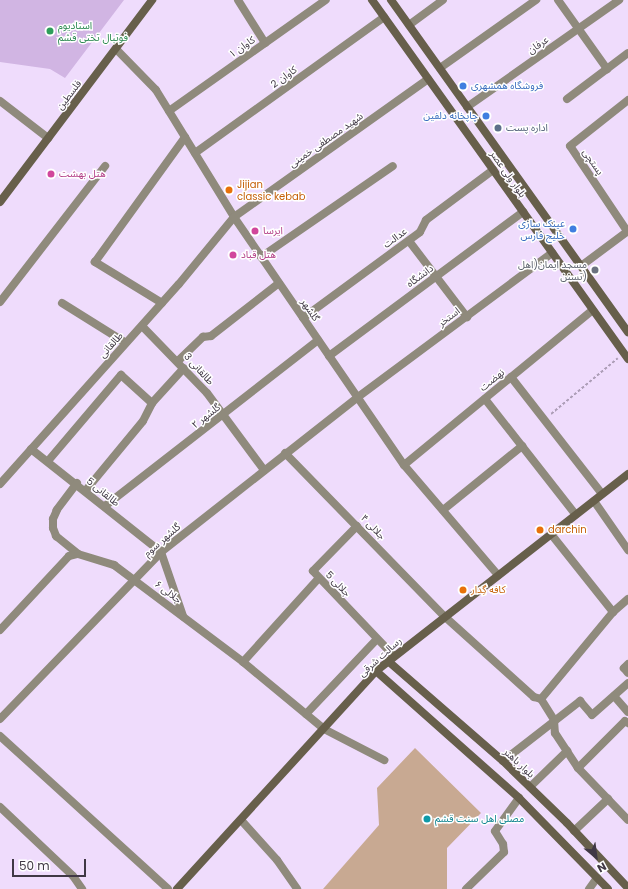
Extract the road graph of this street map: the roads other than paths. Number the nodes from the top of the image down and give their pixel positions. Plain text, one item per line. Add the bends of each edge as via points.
1 (152, 0) edge
2 (238, 0) edge
3 (326, 0) edge
4 (372, 0) edge
5 (391, 0) edge
6 (443, 0) edge
7 (536, 0) edge
8 (558, 0) edge
9 (619, 0) edge
10 (384, 17) junction
11 (409, 26) junction
12 (578, 29) junction
13 (265, 43) junction
14 (116, 49) junction
15 (628, 53) edge
16 (440, 68) junction
17 (607, 69) junction
18 (428, 79) junction
19 (567, 99) dead end
20 (628, 100) edge
21 (0, 101) edge
22 (468, 107) junction
23 (169, 111) junction
24 (48, 138) junction
25 (185, 138) junction
26 (195, 153) junction
27 (105, 166) dead end
28 (393, 166) dead end
29 (493, 170) junction
30 (0, 202) edge
31 (524, 212) junction
32 (234, 216) junction
33 (628, 231) edge
34 (409, 241) junction
35 (552, 253) junction
36 (261, 257) junction
37 (581, 266) junction
38 (436, 277) junction
39 (279, 282) junction
40 (0, 302) edge
41 (62, 303) dead end
42 (162, 303) junction
43 (593, 310) junction
44 (467, 317) junction
45 (303, 318) junction
46 (142, 326) junction
47 (628, 332) edge
48 (318, 340) junction
49 (126, 344) junction
50 (329, 356) junction
51 (626, 356) edge
52 (178, 361) junction
53 (184, 368) junction
54 (511, 378) junction
55 (358, 397) junction
56 (485, 399) junction
57 (152, 403) junction
58 (224, 414) junction
59 (522, 446) junction
60 (31, 449) junction
61 (285, 453) junction
62 (48, 461) junction
63 (404, 465) junction
64 (264, 470) junction
65 (628, 474) edge
66 (77, 483) junction
67 (0, 484) edge
68 (86, 490) junction
69 (602, 494) junction
70 (594, 501) junction
71 (105, 506) junction
72 (443, 510) junction
73 (576, 514) junction
74 (357, 526) junction
75 (551, 534) junction
76 (628, 550) edge
77 (161, 552) junction
78 (78, 554) junction
79 (498, 575) junction
80 (319, 578) junction
81 (135, 579) junction
82 (628, 599) edge
83 (613, 612) junction
84 (183, 616) junction
85 (444, 616) junction
86 (1, 626) edge
87 (377, 639) junction
88 (391, 658) junction
89 (242, 662) junction
90 (628, 664) edge
91 (376, 671) junction
92 (628, 673) edge
93 (628, 684) edge
94 (614, 696) junction
95 (541, 699) junction
96 (628, 712) edge
97 (306, 714) junction
98 (0, 719) edge
99 (554, 720) junction
100 (628, 723) edge
101 (324, 729) junction
102 (0, 736) edge
103 (567, 751) junction
104 (384, 760) dead end
105 (503, 761) junction
106 (578, 768) junction
107 (530, 787) junction
108 (519, 798) junction
109 (608, 799) junction
110 (0, 807) edge
111 (240, 820) junction
112 (628, 820) edge
113 (567, 823) junction
114 (574, 831) junction
115 (556, 833) junction
116 (598, 878) junction
117 (627, 884) edge
118 (82, 889) edge
119 (168, 889) edge
120 (177, 889) edge
121 (297, 889) edge
122 (466, 889) edge
123 (589, 889) edge
124 (608, 889) edge

1 - 14 main road, فلسطین
2 - 13 street
3 - 13 street, کاوان ۱
4 - 10 main road, بلوار ولی عصر
5 - 11 main road, بلوار ولی عصر
6 - 11 street
7 - 16 street
8 - 12 street
9 - 12 street, عرفان
10 - 18 main road, بلوار ولی عصر
10 - 26 street, کاوان 2
11 - 16 main road, بلوار ولی عصر
12 - 17 street
12 - 22 street, عرفان
13 - 23 street, کاوان ۱
14 - 23 street, گلشهر via 156,90
14 - 24 main road, فلسطین
15 - 17 street
16 - 22 main road, بلوار ولی عصر
17 - 19 street
18 - 29 main road, بلوار ولی عصر
18 - 32 street, شهید مصطفی خمینی
20 - 33 street, پستچی via 570,146
21 - 24 street
22 - 37 main road, بلوار ولی عصر
23 - 25 street, گلشهر
24 - 30 main road, فلسطین
25 - 26 street, گلشهر
25 - 42 street via 95,262
26 - 32 street, گلشهر
27 - 40 street
28 - 36 street
29 - 31 main road, بلوار ولی عصر
29 - 34 street, عدالت via 426,220 420,232
31 - 35 main road, بلوار ولی عصر
31 - 38 street, دانشگاه
32 - 36 street, گلشهر
32 - 42 street, طالقانی
33 - 37 street
34 - 38 street
34 - 45 street, عدالت
35 - 43 main road, بلوار ولی عصر
35 - 44 street, استخر
36 - 39 street, گلشهر
37 - 47 main road, بلوار ولی عصر
38 - 44 street
38 - 50 street, دانشگاه
39 - 45 street, گلشهر
39 - 52 street via 211,336 202,337
41 - 49 street
42 - 46 street, طالقانی
43 - 51 main road, بلوار ولی عصر
43 - 54 street, نهضت
44 - 55 street, استخر
45 - 48 street, گلشهر
46 - 49 street, طالقانی
46 - 52 street, طالقانی 3
48 - 50 street, گلشهر
48 - 58 street, گلشهر ۲
49 - 60 street, طالقانی
50 - 55 street, گلشهر
52 - 53 street, طالقانی 3
53 - 57 street
53 - 58 street, طالقانی 3
54 - 56 street, نهضت
54 - 69 street
55 - 61 street, گلشهر سوم
55 - 63 street, گلشهر
56 - 59 street
56 - 63 street, نهضت
57 - 62 street via 121,375
57 - 68 street via 143,422
58 - 64 street, طالقانی 3
58 - 71 street, گلشهر ۲
59 - 72 street
59 - 73 street
60 - 62 street, طالقانی 5
60 - 67 street, طالقانی
61 - 64 street, گلشهر سوم
61 - 74 street, جلالی ۴
62 - 66 street, طالقانی 5
63 - 72 street, گلشهر
64 - 77 street, گلشهر سوم
65 - 69 main road, رسالت شرقی
66 - 68 street, طالقانی 5
66 - 78 street via 57,510 53,528 56,536
68 - 71 street, طالقانی 5
69 - 70 main road, رسالت شرقی
70 - 73 main road, رسالت شرقی
70 - 76 street
71 - 77 street, طالقانی 5
72 - 79 street, گلشهر
73 - 75 main road, رسالت شرقی
74 - 80 street, جلالی 5 via 313,571
74 - 85 street, جلالی ۴
75 - 79 main road, رسالت شرقی
75 - 83 street
77 - 81 street, گلشهر سوم
77 - 84 street
78 - 81 street, جلالی ۶ via 114,565
78 - 86 street via 69,556
79 - 85 main road, رسالت شرقی
80 - 87 street, جلالی 5
80 - 89 street
81 - 84 street, جلالی ۶
81 - 98 street, گلشهر سوم
82 - 83 street
83 - 95 street
84 - 89 street, جلالی ۶
85 - 88 main road, رسالت شرقی
85 - 95 street, جلالی ۴ via 534,696
87 - 88 street, جلالی 5
87 - 97 street
88 - 91 main road, رسالت شرقی
88 - 105 main road, بلوار باهنر
89 - 97 street, جلالی ۶
90 - 92 street via 624,668
91 - 101 main road, رسالت شرقی
91 - 108 main road
93 - 94 street
94 - 96 street
94 - 99 street via 592,714 580,701
95 - 99 street
97 - 101 street, جلالی ۶
99 - 103 street via 555,733
99 - 105 street
100 - 106 street via 626,721
101 - 104 street, جلالی ۶
101 - 111 main road, رسالت شرقی
102 - 119 street
103 - 106 street
103 - 107 street
105 - 107 main road, بلوار باهنر
106 - 109 street
107 - 113 main road, بلوار باهنر
108 - 115 main road
108 - 122 street via 495,831 504,844 504,852
109 - 112 street
109 - 114 street
110 - 118 street via 73,876
111 - 120 main road, رسالت شرقی
111 - 121 street via 277,860
113 - 114 main road, بلوار باهنر
113 - 115 main road
114 - 117 main road, بلوار باهنر
115 - 116 main road
116 - 123 street
116 - 124 main road

